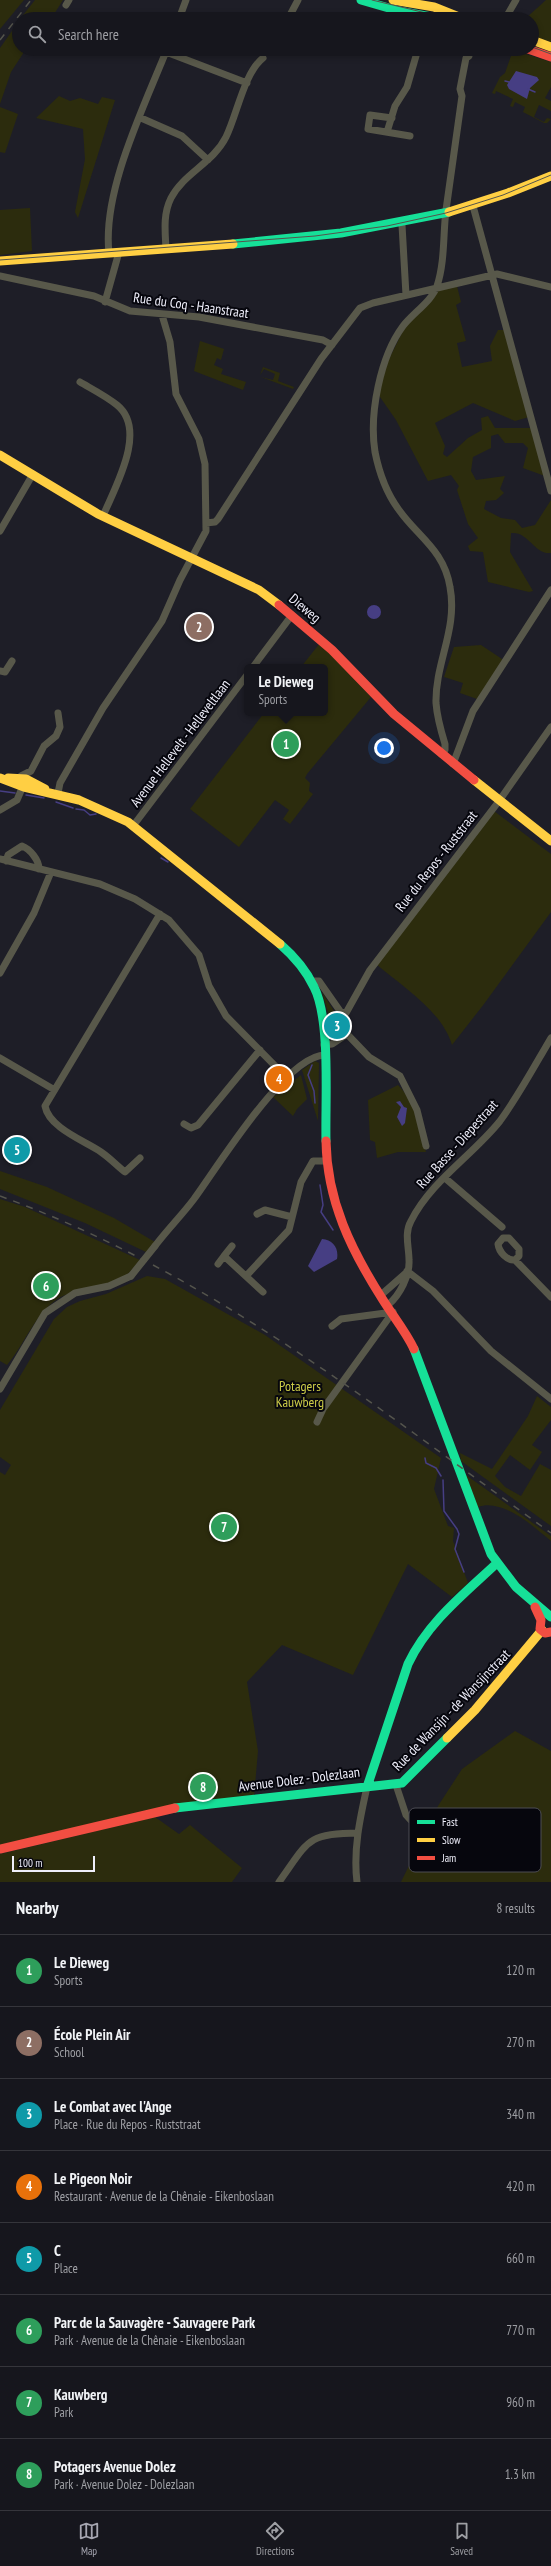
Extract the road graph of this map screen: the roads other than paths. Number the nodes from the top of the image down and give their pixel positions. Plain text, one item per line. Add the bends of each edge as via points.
1 (186, 0) edge
2 (298, 0) edge
3 (360, 0) edge
4 (393, 0) edge
5 (516, 0) edge
6 (182, 12) edge
7 (292, 12) edge
8 (396, 12) edge
9 (446, 12) edge
10 (509, 12) edge
11 (539, 43) edge
12 (551, 47) edge
13 (539, 53) edge
14 (165, 56) edge
15 (182, 56) edge
16 (416, 56) edge
17 (469, 56) edge
18 (551, 57) edge
19 (263, 58) dead end
20 (247, 83) junction
21 (140, 118) junction
22 (392, 118) junction
23 (387, 132) junction
24 (410, 136) dead end
25 (208, 160) junction
26 (551, 176) edge
27 (473, 206) junction
28 (446, 214) junction
29 (402, 225) junction
30 (166, 249) junction
31 (119, 252) junction
32 (109, 253) junction
33 (0, 261) edge
34 (491, 274) junction
35 (0, 276) edge
36 (437, 287) junction
37 (551, 287) edge
38 (406, 295) junction
39 (105, 302) junction
40 (162, 315) junction
41 (332, 345) junction
42 (80, 382) dead end
43 (0, 455) edge
44 (33, 474) junction
45 (551, 491) edge
46 (103, 516) junction
47 (206, 523) junction
48 (0, 531) edge
49 (192, 557) junction
50 (551, 590) edge
51 (292, 615) junction
52 (12, 661) dead end
53 (255, 664) edge
54 (0, 672) edge
55 (244, 679) edge
56 (58, 713) dead end
57 (551, 727) edge
58 (441, 754) junction
59 (453, 764) junction
60 (30, 771) junction
61 (0, 778) edge
62 (24, 784) junction
63 (54, 792) junction
64 (499, 801) junction
65 (0, 810) edge
66 (133, 826) junction
67 (551, 841) edge
68 (3, 860) edge
69 (39, 869) junction
70 (51, 872) junction
71 (160, 914) junction
72 (0, 973) edge
73 (312, 981) junction
74 (551, 1038) edge
75 (324, 1045) junction
76 (260, 1050) junction
77 (324, 1055) junction
78 (0, 1058) edge
79 (287, 1078) junction
80 (53, 1089) junction
81 (184, 1124) dead end
82 (426, 1146) dead end
83 (140, 1158) dead end
84 (326, 1161) junction
85 (445, 1178) junction
86 (257, 1214) dead end
87 (292, 1217) junction
88 (502, 1228) dead end
89 (232, 1246) dead end
90 (224, 1256) junction
91 (515, 1260) dead end
92 (218, 1264) dead end
93 (406, 1272) junction
94 (247, 1276) junction
95 (263, 1292) dead end
96 (381, 1295) junction
97 (551, 1297) edge
98 (390, 1308) junction
99 (332, 1326) dead end
100 (0, 1389) edge
101 (551, 1399) edge
102 (317, 1422) dead end
103 (497, 1563) junction
104 (547, 1618) edge
105 (542, 1630) junction
106 (551, 1632) edge
107 (396, 1785) junction
108 (367, 1786) junction
109 (409, 1818) edge
110 (358, 1833) junction
111 (0, 1849) edge
112 (356, 1881) edge
113 (279, 1882) edge

1 - 6 street
2 - 7 street
3 - 8 main road
4 - 9 main road via 434,7
5 - 10 street
11 - 12 main road
13 - 18 main road
14 - 21 street
15 - 20 street
16 - 22 street via 407,87 395,106
17 - 28 street via 466,58 460,90 462,96
19 - 20 street via 258,62
20 - 25 street via 226,138
21 - 25 street via 182,136
21 - 32 street via 114,190 109,226
22 - 23 street
22 - 23 street via 370,115 368,129
23 - 24 street
25 - 30 street via 185,180 172,198 166,216
26 - 27 main road
27 - 28 main road
27 - 34 street
28 - 29 main road
28 - 36 street
29 - 30 main road via 316,237
29 - 38 street
30 - 31 main road
31 - 32 main road
31 - 39 street
32 - 33 main road
34 - 36 street
34 - 37 street
34 - 45 street
35 - 39 street, Rue du Coq - Haanstraat via 94,296
36 - 38 street
36 - 58 street via 402,327 394,342 383,370 376,399 373,430 375,453 390,496 440,558 450,585 453,614 436,704 445,744 445,750
38 - 41 street via 366,304 360,308
39 - 40 street, Rue du Coq - Haanstraat via 130,311
40 - 41 street, Rue du Coq - Haanstraat via 199,317 323,340
40 - 47 street via 170,342 176,394 202,451 206,477
41 - 47 street via 218,519
42 - 46 street via 118,405 131,427 131,441
43 - 44 main road, Dieweg
44 - 46 main road, Dieweg via 59,492
44 - 48 street
46 - 49 main road, Dieweg
47 - 49 street via 205,538
49 - 51 main road, Dieweg via 259,590
49 - 63 street via 162,621 103,708
50 - 59 street via 473,711
51 - 53 street
51 - 58 main road, Dieweg via 332,650 389,709
52 - 54 street via 5,672
55 - 66 street, Avenue Hellevelt - Helleveltlaan
56 - 60 street via 60,727 56,736 44,746
57 - 64 street, Rue du Repos - Ruststraat
58 - 59 main road, Dieweg
59 - 64 main road, Dieweg
60 - 62 street
60 - 62 street via 25,773
61 - 62 main road
62 - 63 main road
62 - 65 street via 17,800
63 - 66 main road via 97,807
64 - 67 main road, Dieweg
64 - 73 street, Rue du Repos - Ruststraat via 370,970 346,1013 340,1011 319,980
66 - 73 main road via 266,932 297,960
68 - 69 street
68 - 69 street via 22,846 28,848 39,864
69 - 70 street
70 - 71 street via 100,884
70 - 72 street via 34,913
71 - 76 street via 176,927 199,955 209,986 226,1016
71 - 80 street
73 - 75 main road via 322,1013
74 - 85 street, Rue Basse - Diepestraat via 500,1121
75 - 77 main road
75 - 82 street via 332,1044 347,1034 369,1057 402,1078 417,1110
76 - 79 street
76 - 81 street via 198,1125 191,1128
77 - 79 street via 315,1056
77 - 84 main road
78 - 80 street
79 - 100 street, bridge via 257,1108 193,1200 131,1276 109,1286 75,1293 45,1313
80 - 83 street via 45,1106 46,1110 66,1130 102,1153 124,1172
84 - 87 street via 313,1161 301,1182
84 - 96 main road via 334,1204 343,1229 354,1254
85 - 88 street
85 - 93 street, Rue Basse - Diepestraat via 423,1202 410,1222 407,1232 409,1261
86 - 87 street via 265,1210
87 - 94 street via 289,1230
89 - 90 street
90 - 92 street
90 - 94 street
91 - 97 street
93 - 96 street
93 - 98 street, Rue Basse - Diepestraat
93 - 101 street via 433,1291 491,1352
94 - 95 street
96 - 98 main road
98 - 99 street via 341,1319
98 - 102 street, Rue Basse - Diepestraat
98 - 103 main road via 413,1346 482,1532
103 - 104 main road via 516,1587
103 - 108 main road, Avenue Dolez - Dolezlaan via 437,1619 417,1645
104 - 105 main road via 539,1625
105 - 106 main road
105 - 107 main road, Rue de Wansijn - de Wansijnstraat via 475,1710 407,1780
107 - 108 main road, Rue de Wansijn - de Wansijnstraat
107 - 109 street
108 - 110 street
108 - 111 main road, Avenue Dolez - Dolezlaan via 178,1807
110 - 112 street
110 - 113 street via 329,1834 313,1839

